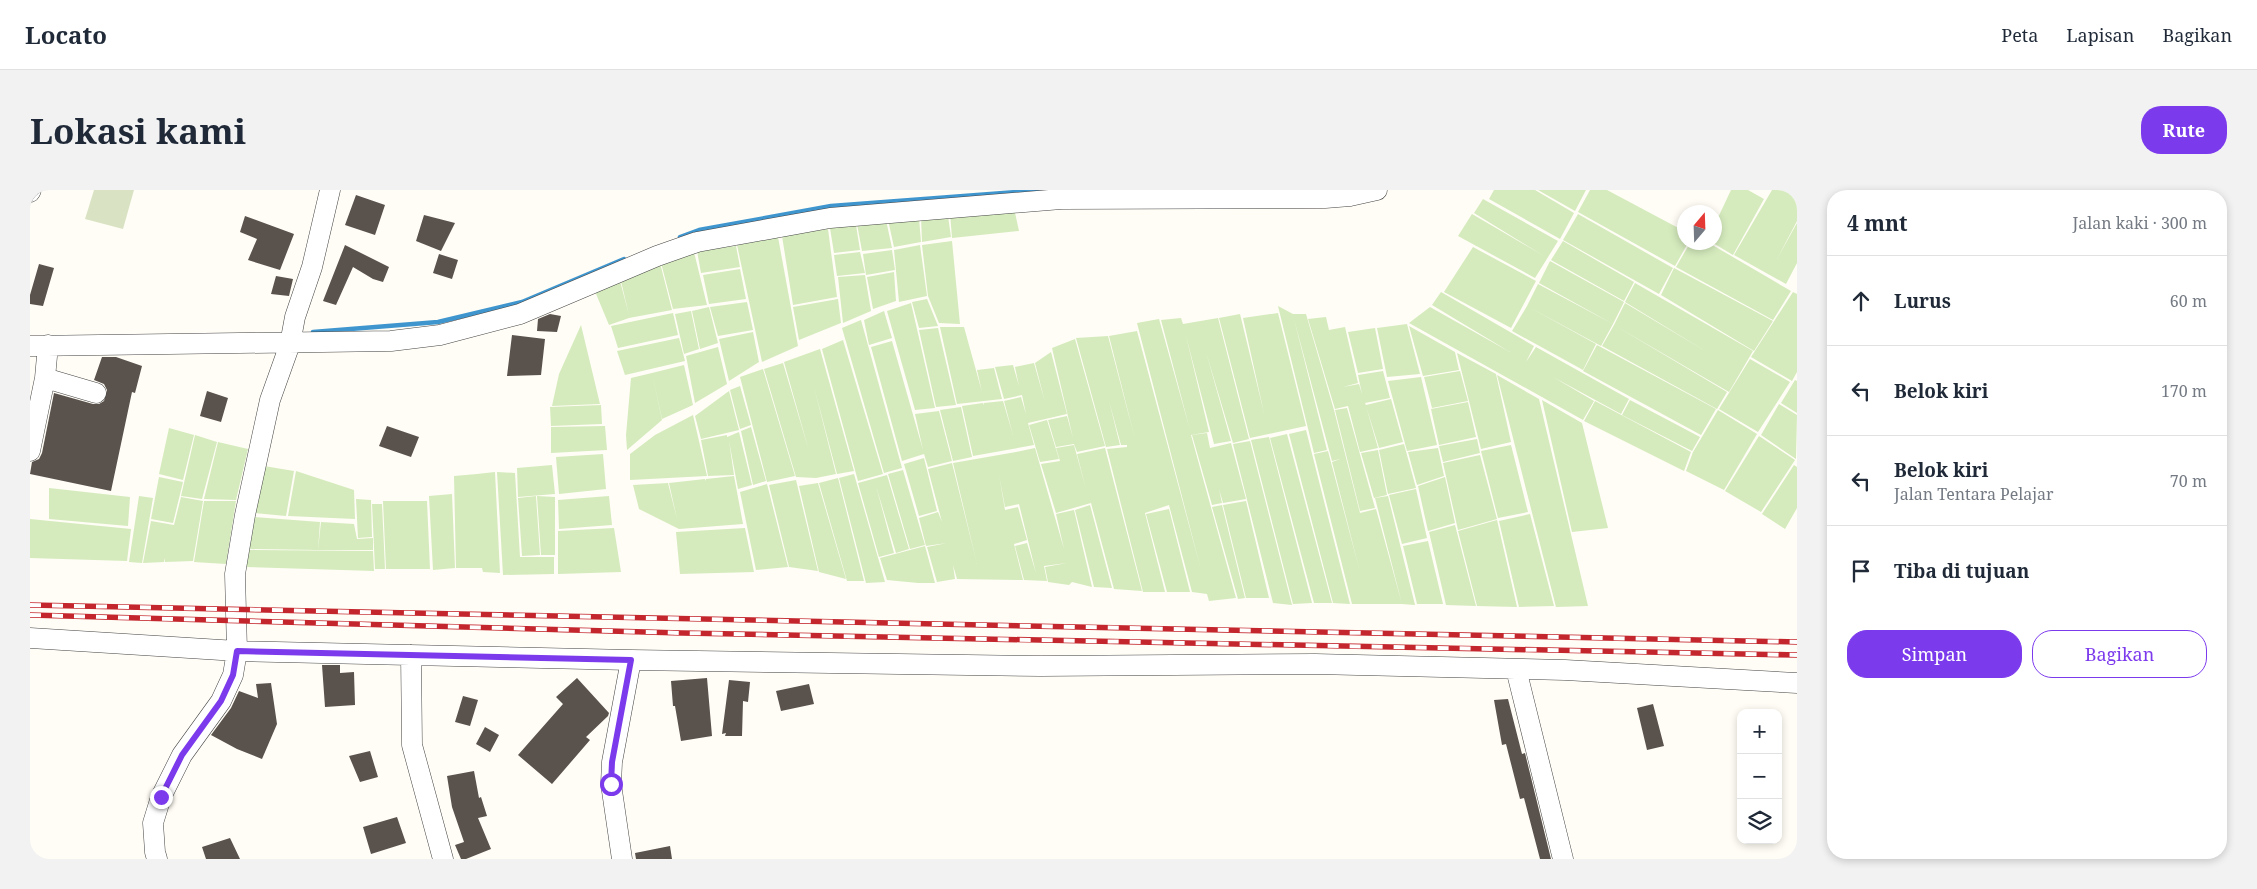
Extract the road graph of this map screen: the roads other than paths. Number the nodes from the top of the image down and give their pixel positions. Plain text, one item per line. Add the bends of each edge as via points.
1 (330, 190) edge
2 (1377, 190) edge
3 (951, 201) edge
4 (291, 341) junction
5 (39, 345) edge
6 (44, 378) junction
7 (96, 393) dead end
8 (30, 451) edge
9 (30, 638) edge
10 (237, 651) junction
11 (410, 655) junction
12 (631, 660) junction
13 (1516, 669) junction
14 (1797, 683) edge
15 (157, 859) edge
16 (443, 859) edge
17 (622, 859) edge
18 (1563, 859) edge

1 - 4 street
2 - 3 street via 1325,198
3 - 4 street via 697,242 520,314 440,335 391,341
4 - 5 street
4 - 10 street via 270,400 245,515 235,574
5 - 6 street
6 - 7 street
6 - 8 street
9 - 10 street
10 - 11 street
10 - 15 street via 233,675 221,701 182,755 161,797 153,823
11 - 12 street
11 - 16 street via 412,745
12 - 13 street via 1041,666 1315,664
12 - 17 street via 612,762 611,784
13 - 14 street
13 - 18 street

